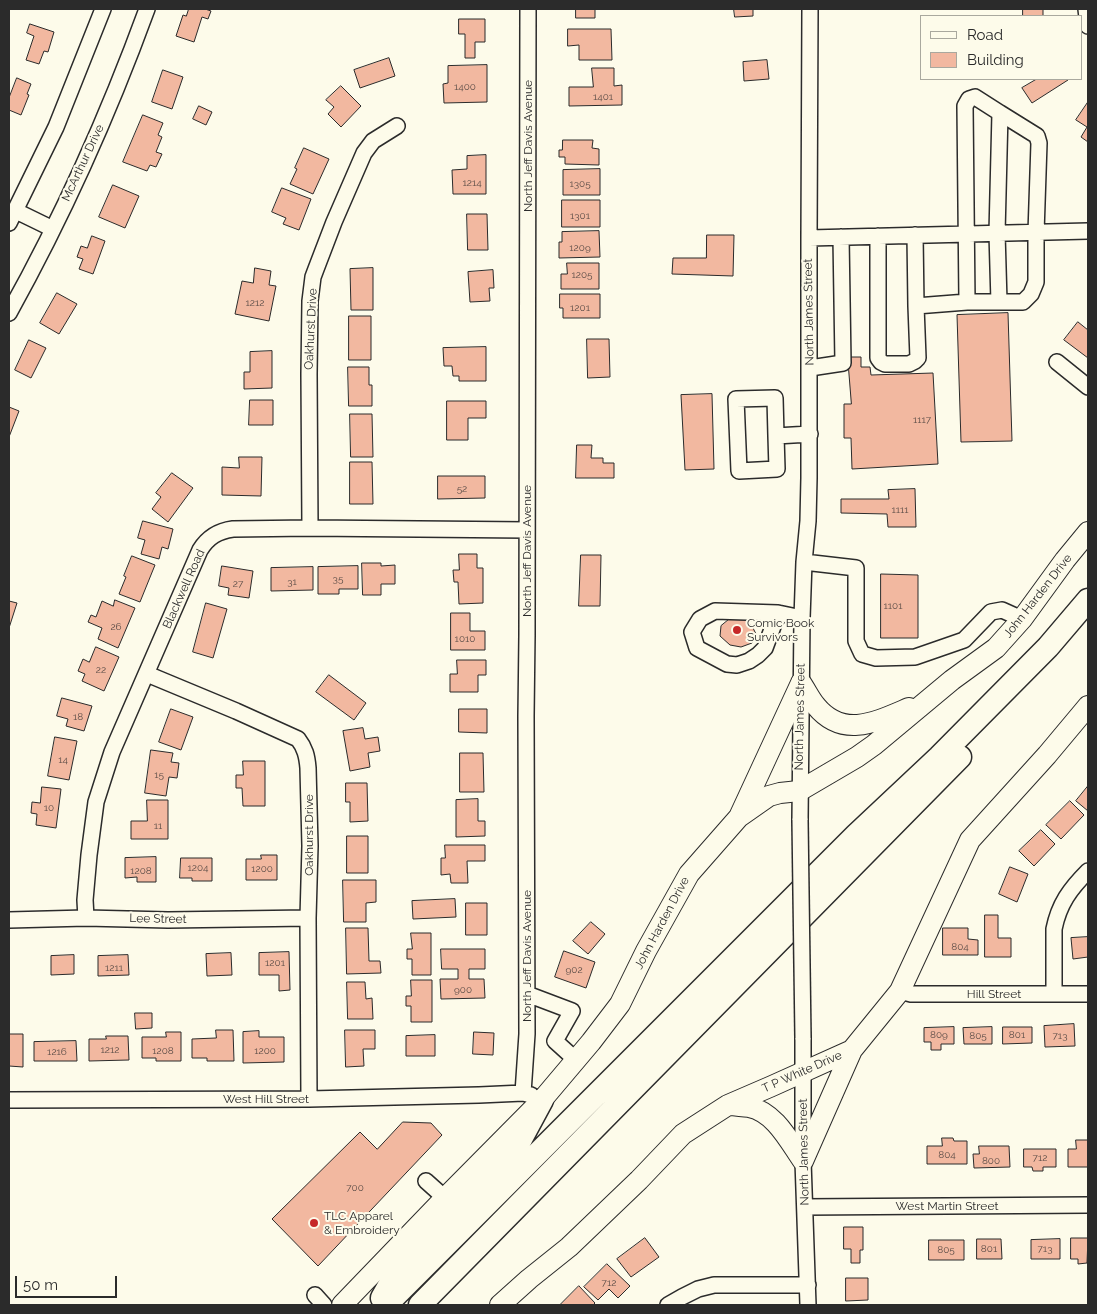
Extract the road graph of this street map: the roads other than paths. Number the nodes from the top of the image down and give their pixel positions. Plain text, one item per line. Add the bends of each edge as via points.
1 (103, 9) edge
2 (147, 9) edge
3 (528, 9) edge
4 (810, 9) edge
5 (1086, 9) edge
6 (1088, 26) edge
7 (1000, 113) junction
8 (397, 126) dead end
9 (12, 217) edge
10 (53, 229) junction
11 (1088, 231) edge
12 (1036, 233) junction
13 (966, 234) junction
14 (997, 234) junction
15 (878, 236) junction
16 (915, 236) junction
17 (841, 237) junction
18 (809, 238) junction
19 (967, 302) junction
20 (1000, 302) junction
21 (916, 306) junction
22 (9, 313) edge
23 (1057, 362) dead end
24 (810, 368) junction
25 (1088, 386) edge
26 (810, 434) junction
27 (776, 436) junction
28 (310, 528) junction
29 (527, 530) junction
30 (1088, 532) edge
31 (804, 562) junction
32 (1088, 600) edge
33 (778, 613) junction
34 (802, 618) junction
35 (1022, 619) junction
36 (1088, 623) edge
37 (147, 674) junction
38 (801, 682) junction
39 (925, 701) junction
40 (1088, 706) edge
41 (799, 791) junction
42 (739, 817) junction
43 (1088, 871) edge
44 (86, 918) junction
45 (308, 918) junction
46 (9, 920) edge
47 (900, 991) junction
48 (526, 994) junction
49 (1054, 994) junction
50 (1088, 994) edge
51 (852, 1050) junction
52 (576, 1060) junction
53 (803, 1072) junction
54 (532, 1096) junction
55 (308, 1098) junction
56 (9, 1100) edge
57 (728, 1105) junction
58 (803, 1161) junction
59 (426, 1180) dead end
60 (445, 1198) junction
61 (1088, 1205) edge
62 (805, 1207) junction
63 (808, 1285) junction
64 (342, 1305) edge
65 (377, 1305) edge
66 (386, 1305) edge
67 (420, 1305) edge
68 (500, 1305) edge
69 (668, 1305) edge
70 (808, 1305) edge

1 - 9 street via 56,127
2 - 10 street, McArthur Drive via 97,134
3 - 29 street, North Jeff Davis Avenue
4 - 18 street, North James Street
5 - 6 street
7 - 12 street via 1037,136
7 - 13 street via 975,97 969,99 965,106
7 - 14 street
8 - 28 street, Oakhurst Drive via 373,141 364,153 313,277 309,365
9 - 10 street
10 - 22 street, McArthur Drive
11 - 12 street
12 - 14 street
12 - 20 street via 1036,282 1031,294 1023,302
13 - 14 street
13 - 16 street
13 - 19 street
14 - 20 street
15 - 16 street
15 - 17 street
15 - 21 street via 878,358 881,362 909,364 918,358
16 - 21 street
17 - 18 street
17 - 24 street via 843,363
18 - 24 street, North James Street
19 - 20 street
19 - 21 street
23 - 25 street
24 - 26 street, North James Street
26 - 27 street
26 - 31 street, North James Street
27 - 27 street via 775,398 736,399 739,471 777,469
28 - 29 street, Blackwell Road
28 - 37 street, Blackwell Road via 223,530 206,540
29 - 48 street, North Jeff Davis Avenue
30 - 35 main road, John Harden Drive
31 - 34 street, North James Street
31 - 35 street via 856,568 856,641 862,654 876,658 914,656 964,640 991,612 1002,610
32 - 66 highway via 1048,647 946,750 856,835
33 - 33 street via 715,612 700,619 692,632 694,640 698,648 727,664 743,663 765,648
33 - 34 street
34 - 38 street, North James Street
35 - 39 main road, John Harden Drive via 996,648
36 - 67 highway via 991,726
37 - 44 street, Blackwell Road via 112,752 96,802 86,881
37 - 45 street, Oakhurst Drive via 298,739 303,746 308,768
38 - 39 main road via 816,706 830,719 844,725 876,722
38 - 41 street, North James Street
38 - 42 main road
39 - 41 main road, John Harden Drive via 857,757
40 - 47 main road, T P White Drive via 970,840
41 - 42 main road, John Harden Drive via 770,796
41 - 53 street, North James Street, bridge
42 - 52 main road, John Harden Drive via 689,874 620,1004
43 - 49 street via 1065,898 1055,923
44 - 45 street, Lee Street
44 - 46 street, Lee Street
45 - 55 street, Oakhurst Drive
47 - 49 street, Hill Street via 911,994
47 - 51 main road, T P White Drive
48 - 52 street via 572,1011 555,1041
48 - 54 street, North Jeff Davis Avenue
49 - 50 street, Hill Street
51 - 53 main road, T P White Drive
51 - 58 main road
52 - 54 main road, John Harden Drive
53 - 57 main road, T P White Drive
53 - 58 street, North James Street
54 - 55 street, West Hill Street
54 - 60 main road, John Harden Drive
54 - 65 highway via 521,1139 404,1261
55 - 56 street, West Hill Street
57 - 58 main road via 749,1107 763,1113 779,1127
57 - 68 main road, T P White Drive via 683,1134 569,1247
58 - 62 street, North James Street
59 - 60 street
60 - 64 main road, John Harden Drive
61 - 62 street, West Martin Street
62 - 63 street, North James Street
63 - 69 street via 714,1285 698,1289
63 - 70 street, North James Street

